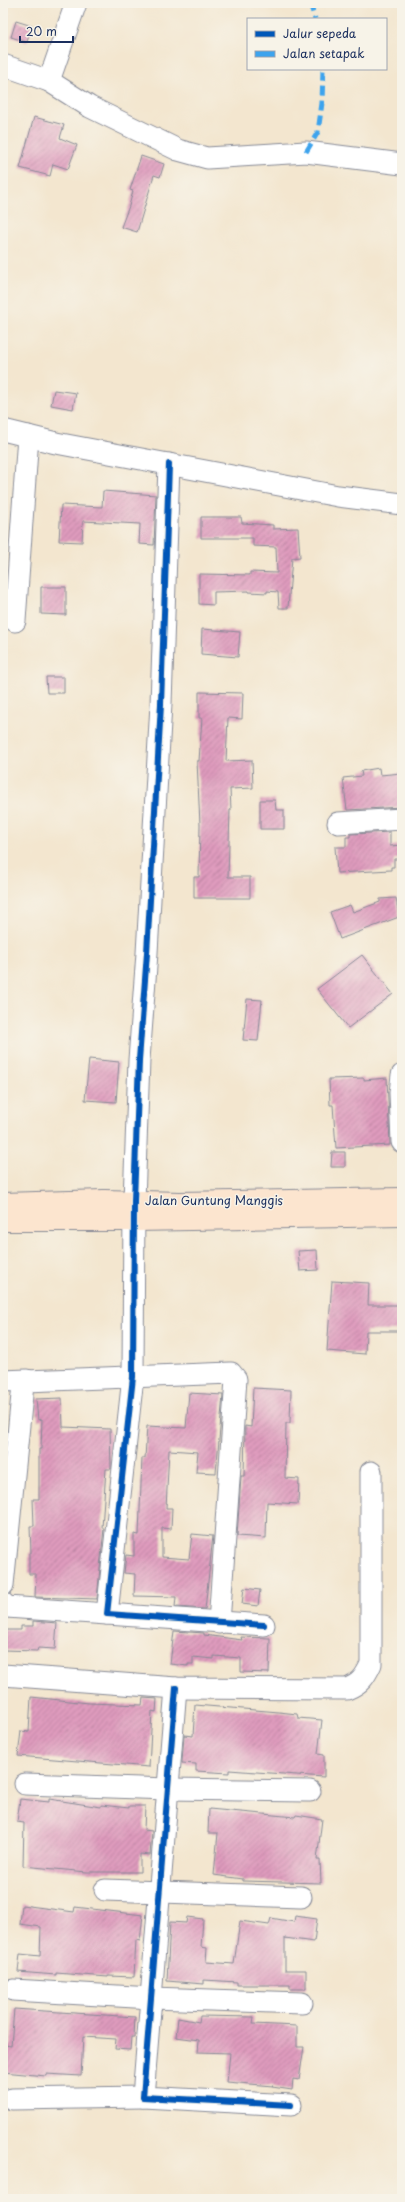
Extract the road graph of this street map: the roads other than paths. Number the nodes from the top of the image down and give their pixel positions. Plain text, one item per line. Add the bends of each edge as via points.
1 (76, 3) edge
2 (3, 65) edge
3 (49, 81) junction
4 (402, 164) edge
5 (3, 430) edge
6 (28, 436) junction
7 (169, 464) junction
8 (402, 504) edge
9 (15, 621) dead end
10 (402, 820) edge
11 (338, 823) dead end
12 (402, 1075) edge
13 (402, 1142) edge
14 (402, 1199) edge
15 (3, 1204) edge
16 (135, 1210) junction
17 (402, 1215) edge
18 (3, 1220) edge
19 (133, 1377) junction
20 (27, 1380) junction
21 (3, 1381) edge
22 (371, 1472) dead end
23 (3, 1585) edge
24 (3, 1603) edge
25 (107, 1614) junction
26 (219, 1623) junction
27 (264, 1625) dead end
28 (3, 1675) edge
29 (176, 1688) junction
30 (25, 1784) dead end
31 (168, 1790) junction
32 (310, 1791) dead end
33 (105, 1890) dead end
34 (160, 1891) junction
35 (301, 1897) dead end
36 (13, 1990) dead end
37 (152, 1998) junction
38 (302, 2003) dead end
39 (143, 2096) junction
40 (12, 2099) dead end
41 (291, 2105) dead end

1 - 3 street
2 - 3 street
3 - 4 street via 90,107 178,150 194,155 207,158 306,152
5 - 6 street
6 - 7 street
6 - 9 street
7 - 8 street via 338,496
7 - 16 street via 161,704 139,1060
10 - 11 street
12 - 13 street
14 - 16 street, Jalan Guntung Manggis via 180,1203
15 - 16 street, Jalan Guntung Manggis
16 - 17 street, Jalan Guntung Manggis
16 - 18 street, Jalan Guntung Manggis
16 - 19 street
19 - 20 street
19 - 25 street
19 - 26 street via 232,1373 236,1377
20 - 21 street
20 - 23 street via 23,1385
22 - 29 street via 371,1664 357,1685 347,1689
24 - 25 street via 7,1607
25 - 26 street
26 - 27 street
28 - 29 street
29 - 31 street
30 - 31 street
31 - 32 street
31 - 34 street
33 - 34 street
34 - 35 street
34 - 37 street
36 - 37 street
37 - 38 street
37 - 39 street
39 - 40 street
39 - 41 street

